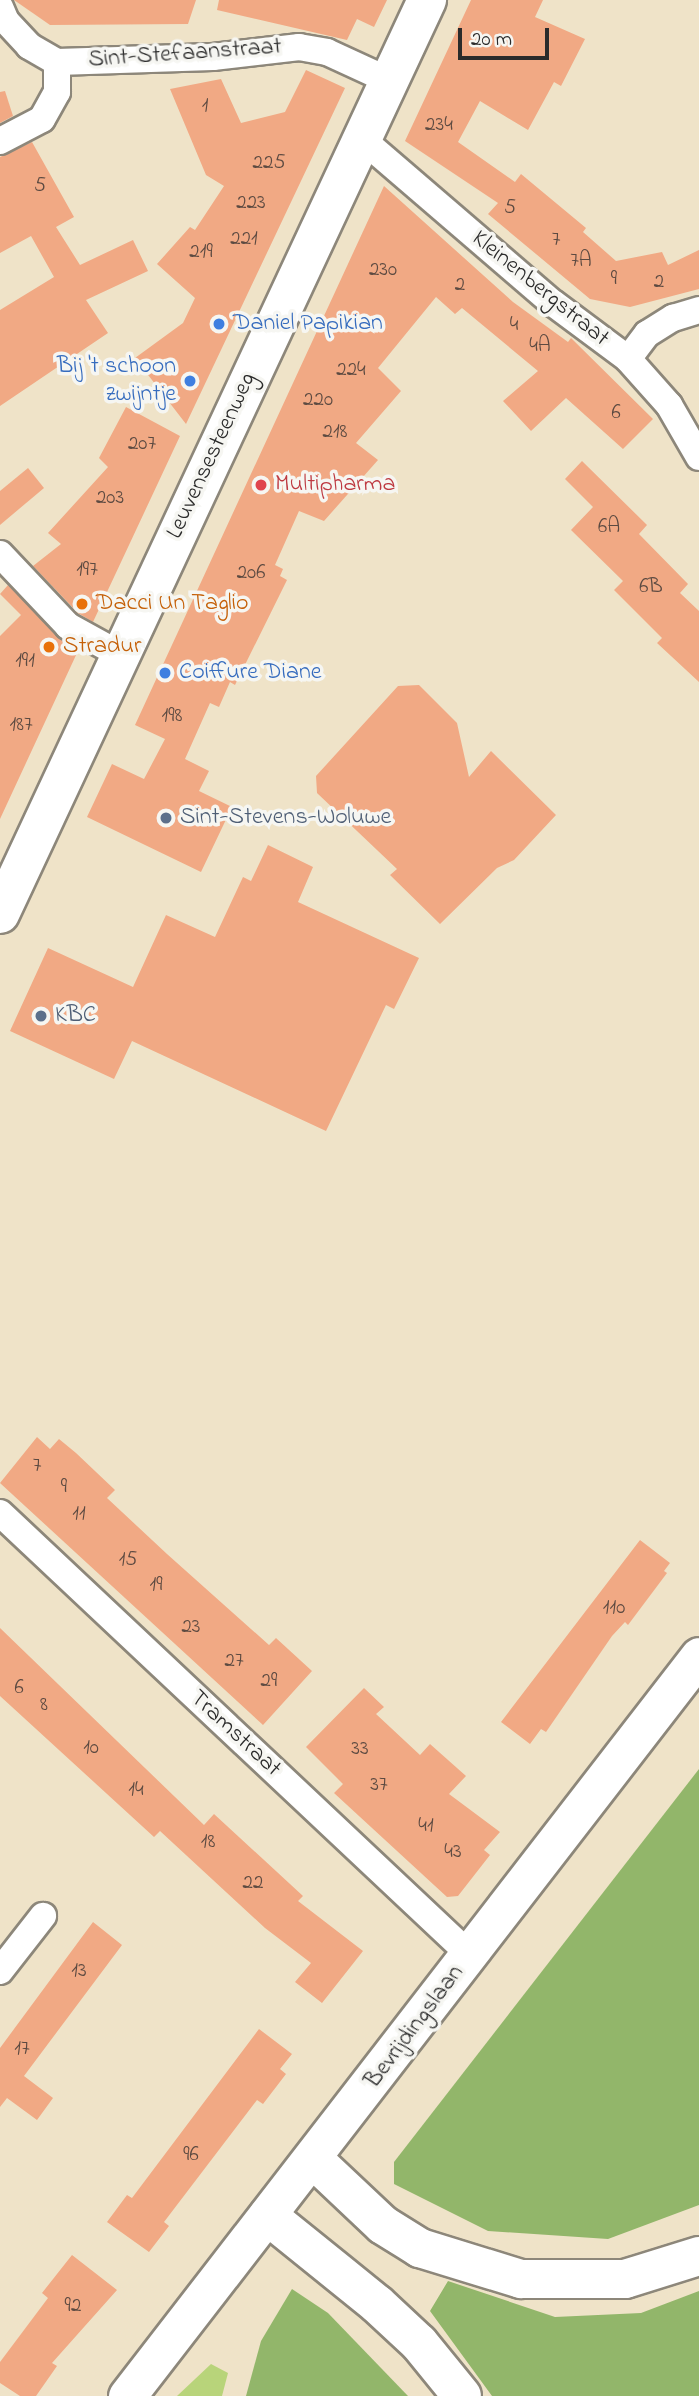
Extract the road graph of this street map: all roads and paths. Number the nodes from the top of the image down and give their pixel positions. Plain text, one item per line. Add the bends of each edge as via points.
1 (427, 0) edge
2 (0, 7) edge
3 (57, 62) junction
4 (388, 80) junction
5 (362, 139) junction
6 (0, 142) edge
7 (699, 310) edge
8 (628, 359) junction
9 (699, 457) edge
10 (0, 554) edge
11 (119, 654) junction
12 (0, 914) edge
13 (2, 1518) edge
14 (699, 1656) edge
15 (43, 1916) dead end
16 (470, 1955) junction
17 (0, 1971) edge
18 (313, 2159) junction
19 (268, 2216) junction
20 (699, 2256) edge
21 (127, 2396) edge
22 (462, 2396) edge

1 - 4 main road, Leuvensesteenweg
2 - 3 street, Sint-Stefaanstraat via 6,21 29,46
3 - 4 street, Sint-Stefaanstraat via 214,57 299,47 327,52
3 - 6 street via 57,92 42,119
4 - 5 main road, Leuvensesteenweg
5 - 8 street, Kleinenbergstraat via 553,303
5 - 11 main road, Leuvensesteenweg
7 - 8 street via 673,318 647,334
8 - 9 street, Kleinenbergstraat via 669,405
10 - 11 street via 68,626
11 - 12 main road, Leuvensesteenweg
13 - 16 street, Tramstraat
14 - 16 street, Bevrijdingslaan
15 - 17 street
16 - 18 street, Bevrijdingslaan
18 - 19 street, Bevrijdingslaan
18 - 20 main road via 383,2225 420,2248 521,2279 625,2279
19 - 21 street, Bevrijdingslaan
19 - 22 main road via 402,2328

